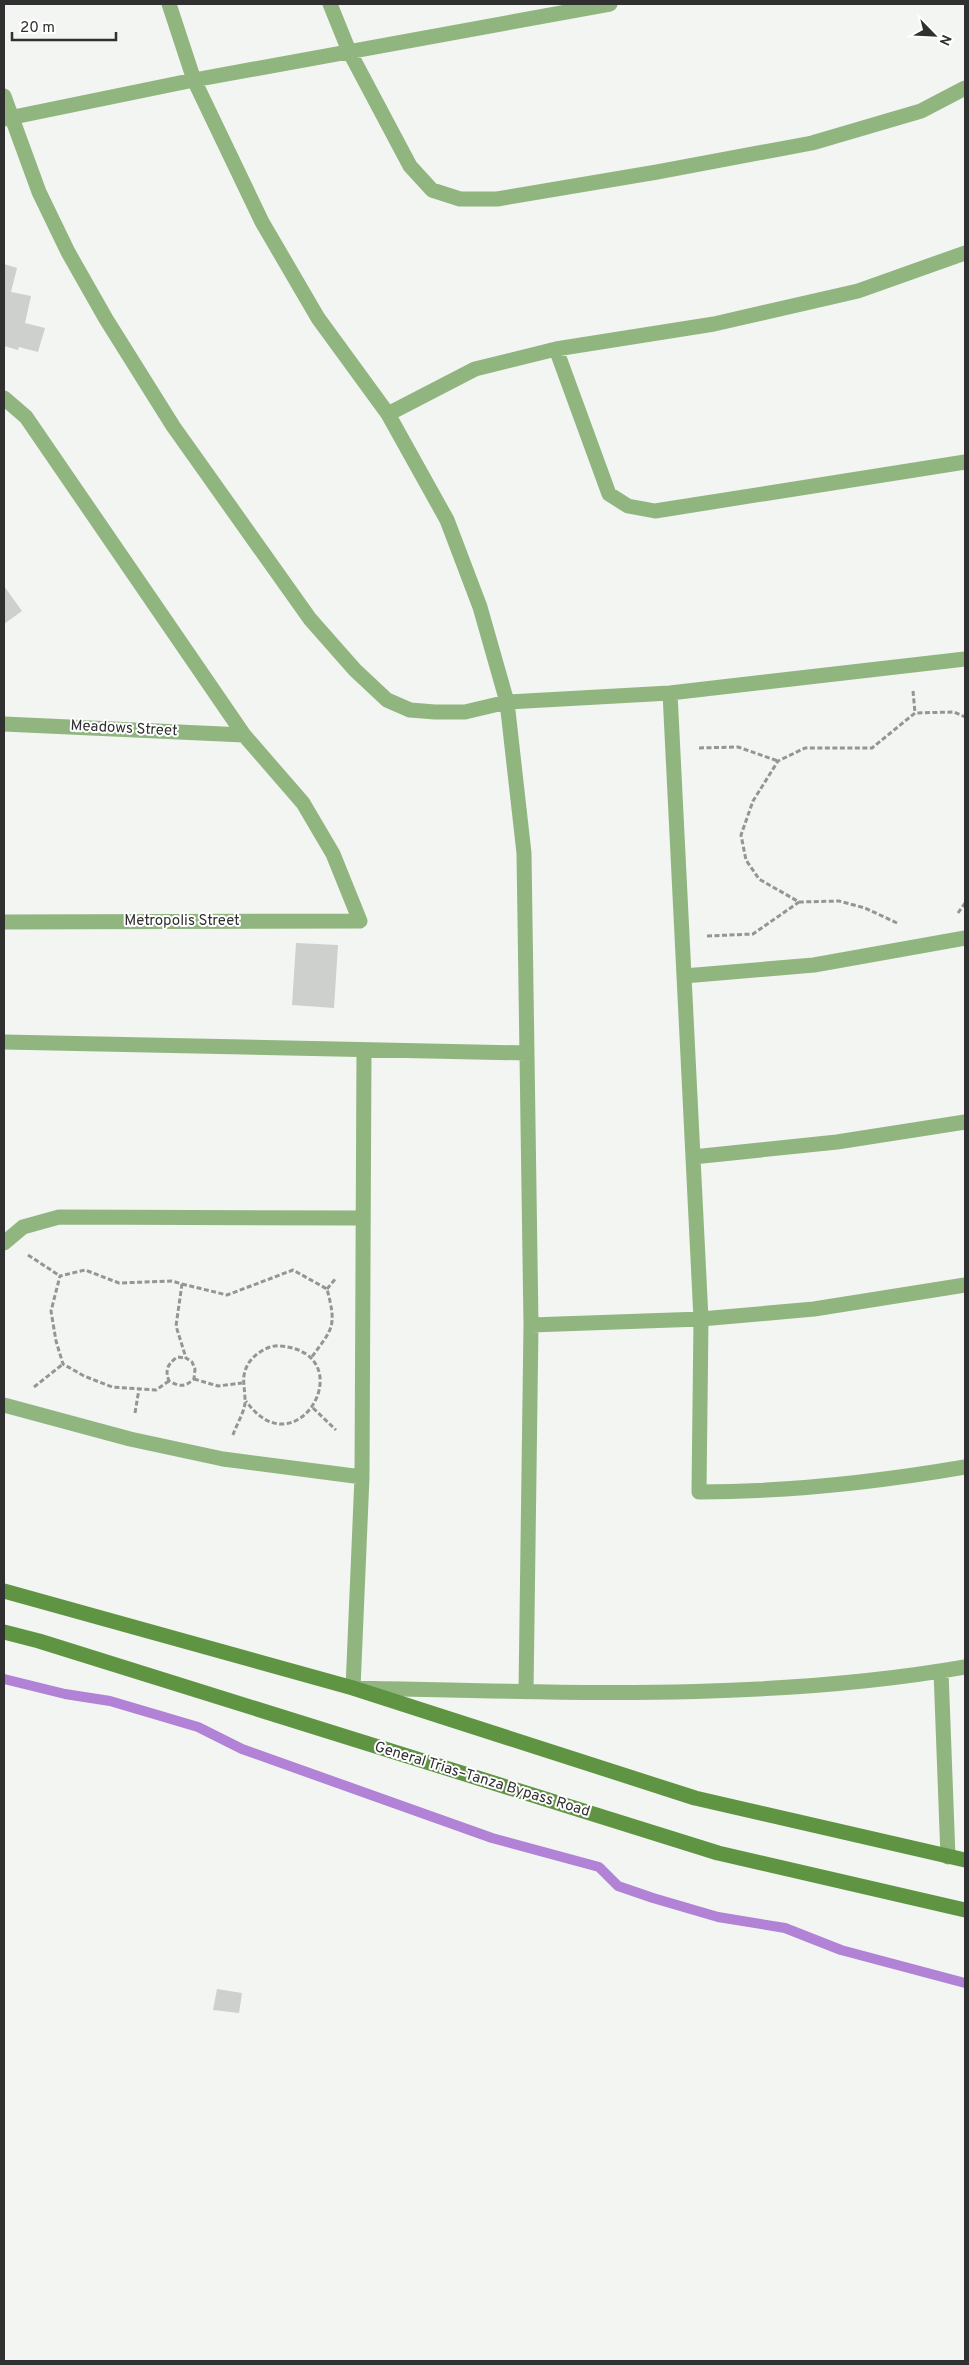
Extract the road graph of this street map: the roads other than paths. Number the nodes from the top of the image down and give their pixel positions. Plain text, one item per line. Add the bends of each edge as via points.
1 (169, 4) edge
2 (330, 4) edge
3 (610, 4) edge
4 (348, 51) junction
5 (194, 80) junction
6 (965, 88) edge
7 (4, 96) edge
8 (7, 119) edge
9 (965, 253) edge
10 (556, 349) junction
11 (4, 398) edge
12 (388, 414) junction
13 (965, 462) edge
14 (965, 659) edge
15 (670, 693) junction
16 (507, 702) junction
17 (4, 724) edge
18 (244, 735) junction
19 (4, 922) edge
20 (965, 938) edge
21 (684, 976) junction
22 (4, 1042) edge
23 (364, 1050) junction
24 (526, 1053) junction
25 (965, 1122) edge
26 (693, 1157) junction
27 (363, 1218) junction
28 (6, 1242) edge
29 (965, 1284) edge
30 (701, 1319) junction
31 (531, 1325) junction
32 (4, 1405) edge
33 (965, 1467) edge
34 (362, 1477) junction
35 (4, 1592) edge
36 (4, 1632) edge
37 (965, 1666) edge
38 (941, 1671) junction
39 (353, 1688) junction
40 (526, 1692) junction
41 (948, 1857) junction
42 (965, 1860) edge
43 (965, 1910) edge

1 - 5 street
2 - 4 street
3 - 4 street
4 - 5 street
4 - 6 street via 410,166 432,190 460,199 497,199 812,143 921,111
5 - 8 street
5 - 12 street via 267,230 318,318
7 - 8 street
8 - 16 street via 68,252 106,319 174,426 310,619 355,670 387,700 410,710 466,712
9 - 10 street via 858,291 714,324
10 - 12 street via 475,369
10 - 13 street via 609,494 628,506 655,511
11 - 18 street via 26,417
12 - 16 street via 447,520 480,607
14 - 15 street
15 - 16 street
15 - 21 street
16 - 24 street via 524,853
17 - 18 street, Meadows Street
18 - 19 street, Metropolis Street via 302,803 333,854 360,921
20 - 21 street via 814,965
21 - 26 street
22 - 23 street
23 - 24 street
23 - 27 street
24 - 31 street
25 - 26 street via 837,1142
26 - 30 street
27 - 28 street via 60,1216 22,1227
27 - 34 street
29 - 30 street via 814,1309
30 - 31 street
30 - 33 street via 700,1492 762,1492 843,1485
31 - 40 street
32 - 34 street via 130,1440 223,1459
34 - 39 street
35 - 39 main road
36 - 43 main road, General Trias–Tanza Bypass Road via 718,1853
37 - 38 street
38 - 40 street via 780,1689 613,1694
38 - 41 street
39 - 40 street
39 - 41 main road via 695,1798
41 - 42 main road

